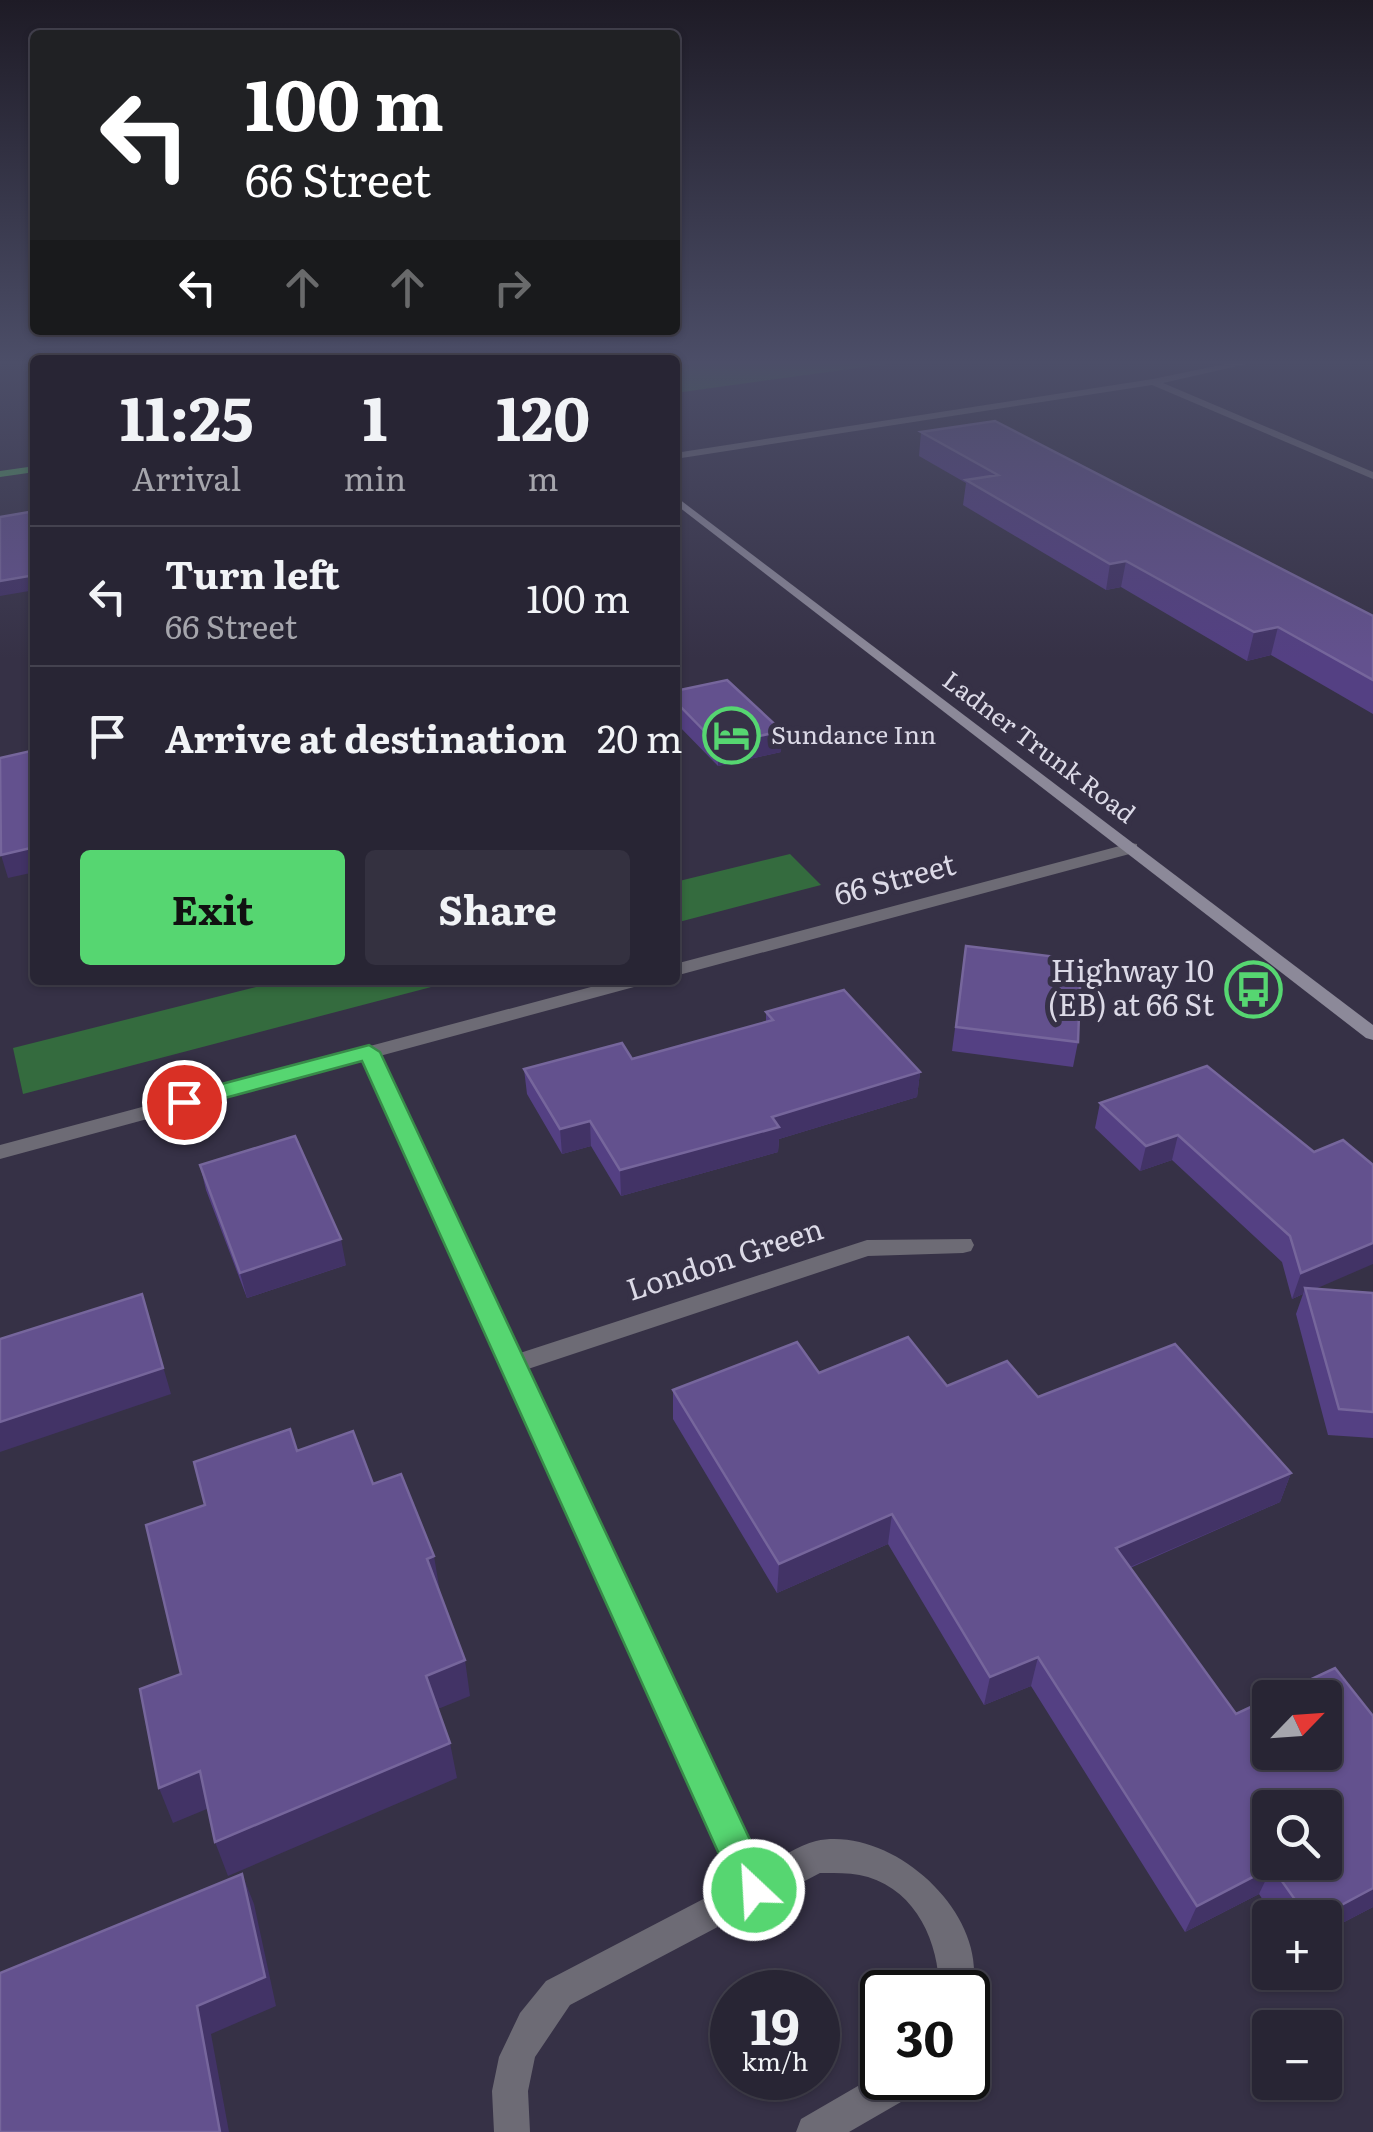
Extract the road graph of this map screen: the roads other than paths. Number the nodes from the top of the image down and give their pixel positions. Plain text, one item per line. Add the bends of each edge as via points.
1 (1334, 459) edge
2 (1373, 476) edge
3 (680, 503) edge
4 (1131, 848) junction
5 (680, 969) edge
6 (619, 985) edge
7 (1373, 1034) edge
8 (369, 1052) junction
9 (0, 1152) edge
10 (963, 1245) dead end
11 (512, 1365) junction
12 (754, 1890) junction
13 (954, 1970) edge
14 (869, 2100) edge
15 (512, 2132) edge
16 (814, 2132) edge

1 - 2 street
3 - 4 main road, Ladner Trunk Road
4 - 5 street, 66 Street
4 - 7 main road, Ladner Trunk Road
6 - 8 street
8 - 9 street
8 - 11 street
10 - 11 street, London Green via 866,1248
11 - 12 street
12 - 13 street via 817,1857 876,1863 906,1879 931,1904 952,1945
12 - 15 street via 558,1993 530,2024 515,2058 508,2097
14 - 16 street

